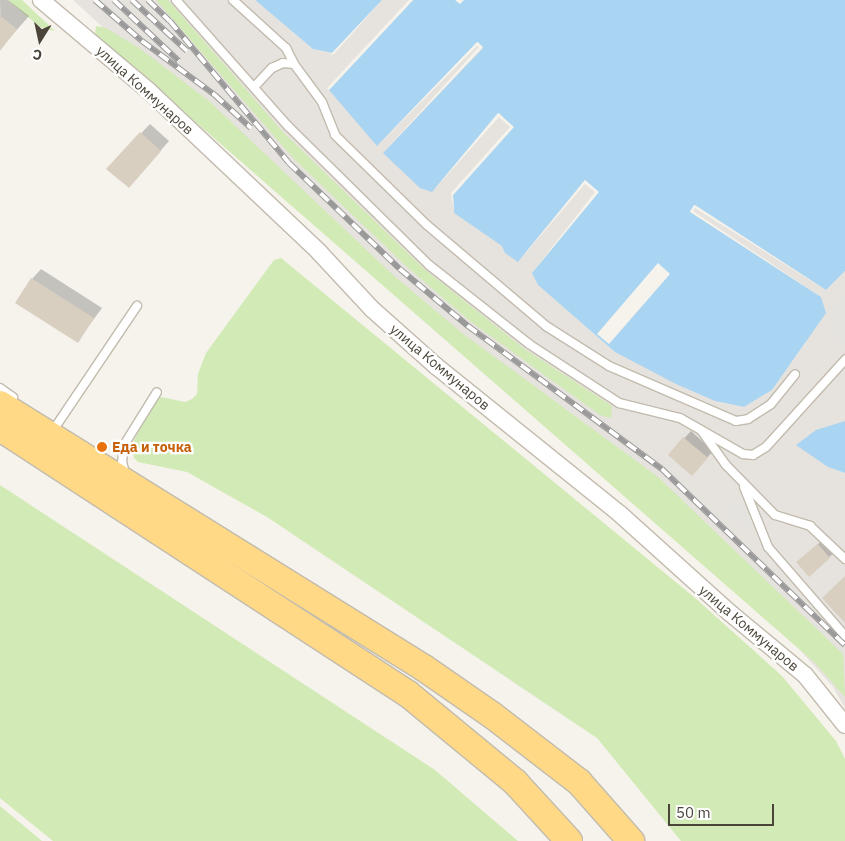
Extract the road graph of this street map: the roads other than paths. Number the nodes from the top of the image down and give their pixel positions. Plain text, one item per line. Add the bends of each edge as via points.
1 (41, 0) edge
2 (176, 0) edge
3 (233, 0) edge
4 (294, 64) junction
5 (255, 86) junction
6 (137, 306) dead end
7 (845, 360) edge
8 (794, 374) dead end
9 (0, 388) edge
10 (157, 392) dead end
11 (12, 404) edge
12 (48, 421) dead end
13 (56, 426) junction
14 (698, 426) junction
15 (0, 428) edge
16 (64, 431) dead end
17 (87, 447) dead end
18 (128, 479) junction
19 (742, 482) junction
20 (845, 560) edge
21 (845, 636) edge
22 (845, 725) edge
23 (570, 841) edge
24 (631, 841) edge

1 - 22 street, улица Коммунаров via 149,91 429,359 620,514 805,675
2 - 5 lane
3 - 4 lane via 286,48
4 - 5 lane via 283,62 272,68
4 - 8 lane via 322,102 335,135 427,225 546,326 601,360 736,420 748,419 770,404
5 - 14 lane via 288,126 429,264 529,344 619,402
6 - 13 lane
7 - 14 lane via 766,447 753,455 743,454
9 - 11 lane
10 - 18 lane via 124,445
11 - 18 highway
12 - 13 lane
13 - 16 lane
14 - 19 lane
15 - 23 highway via 406,693 514,782
17 - 18 lane
18 - 24 highway via 492,715 579,782
19 - 20 lane via 775,515 818,532
19 - 21 lane via 768,546

